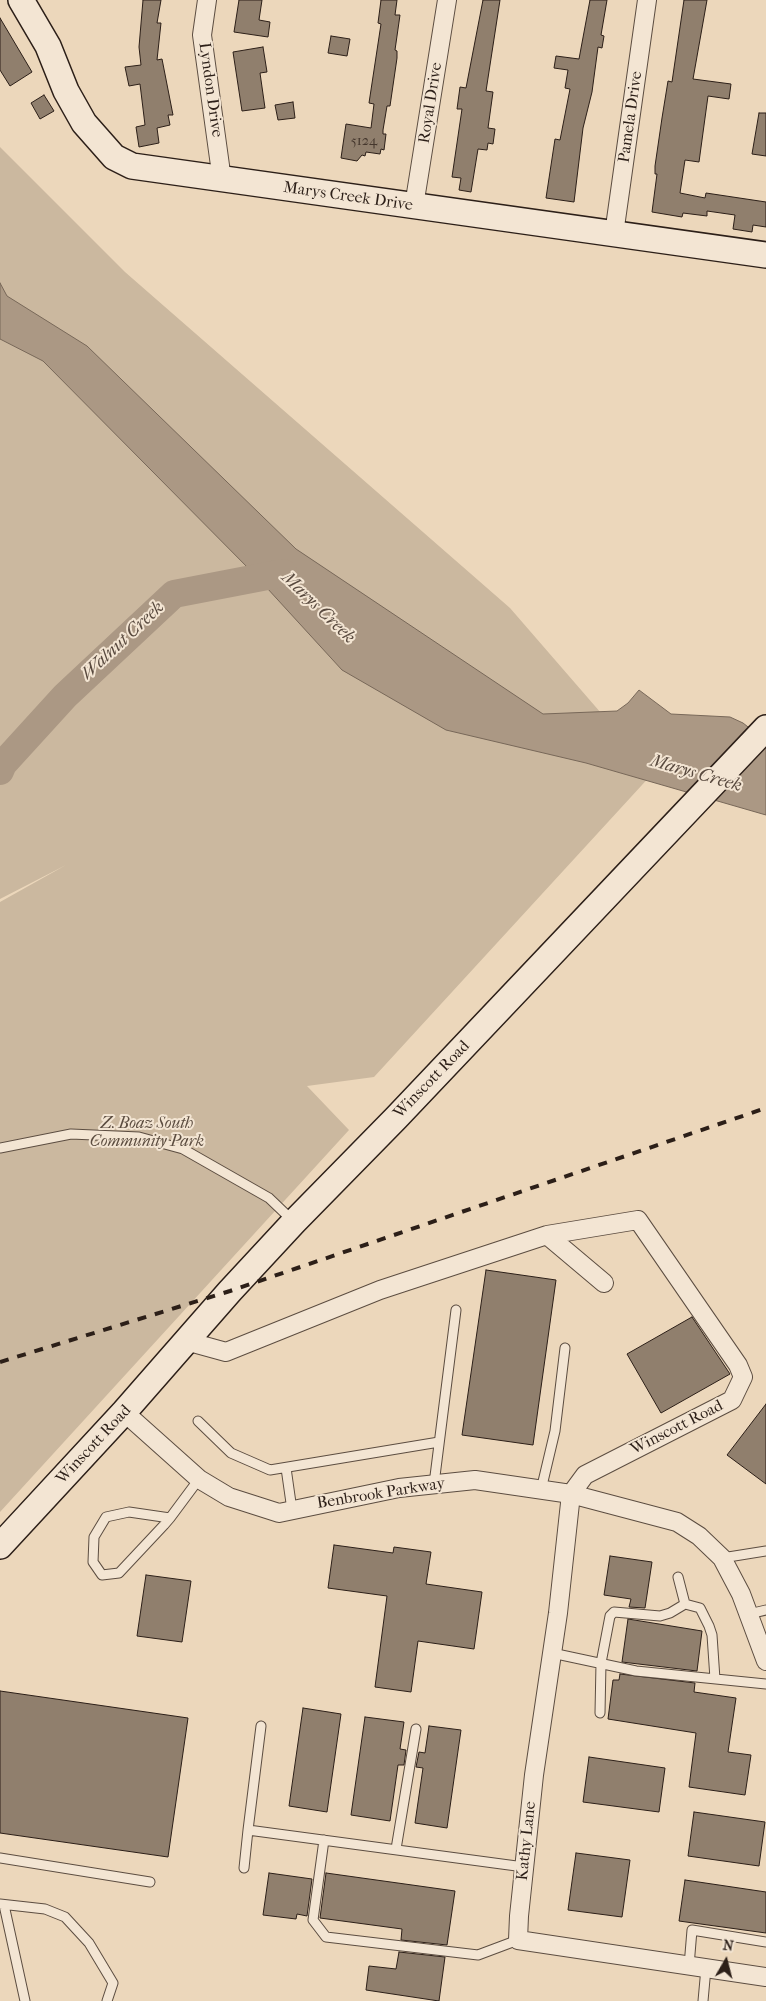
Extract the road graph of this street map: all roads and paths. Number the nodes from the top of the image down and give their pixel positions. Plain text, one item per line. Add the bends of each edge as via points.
1 (21, 0) edge
2 (208, 0) edge
3 (447, 0) edge
4 (647, 0) edge
5 (222, 180) junction
6 (414, 206) junction
7 (614, 234) junction
8 (766, 255) edge
9 (766, 728) edge
10 (0, 1148) edge
11 (294, 1222) junction
12 (547, 1235) junction
13 (604, 1283) dead end
14 (456, 1310) dead end
15 (186, 1341) junction
16 (565, 1348) dead end
17 (124, 1412) junction
18 (198, 1421) dead end
19 (439, 1442) junction
20 (286, 1468) junction
21 (199, 1478) junction
22 (434, 1484) junction
23 (541, 1490) junction
24 (571, 1494) junction
25 (292, 1510) junction
26 (170, 1518) junction
27 (0, 1546) edge
28 (766, 1551) edge
29 (722, 1558) junction
30 (678, 1577) dead end
31 (685, 1604) junction
32 (766, 1610) edge
33 (749, 1614) junction
34 (552, 1653) junction
35 (766, 1661) edge
36 (601, 1663) junction
37 (715, 1678) junction
38 (766, 1684) edge
39 (600, 1713) dead end
40 (261, 1726) dead end
41 (416, 1729) dead end
42 (248, 1830) junction
43 (324, 1840) junction
44 (396, 1849) junction
45 (0, 1858) edge
46 (524, 1867) junction
47 (244, 1868) dead end
48 (150, 1882) dead end
49 (2, 1904) edge
50 (518, 1940) junction
51 (766, 1942) edge
52 (697, 1967) junction
53 (766, 1977) edge
54 (25, 2001) edge
55 (106, 2001) edge
56 (704, 2001) edge

1 - 5 main road, Marys Creek Drive via 48,46 84,123 114,157 132,166
2 - 5 street, Lyndon Drive via 202,35
3 - 6 street, Royal Drive
4 - 7 street, Pamela Drive
5 - 6 main road, Marys Creek Drive
6 - 7 main road, Marys Creek Drive
7 - 8 main road, Marys Creek Drive
9 - 11 main road, Winscott Road
10 - 11 lane via 71,1134 139,1137 191,1154 269,1198
11 - 15 main road, Winscott Road
12 - 13 street
12 - 15 street, Winscott Road via 380,1290 226,1352
12 - 24 street, Winscott Road via 638,1220 738,1364 742,1377 732,1400 585,1475
14 - 19 lane
15 - 17 main road, Winscott Road
16 - 23 lane via 554,1431
17 - 21 street, Benbrook Parkway
17 - 27 main road, Winscott Road
18 - 20 lane via 231,1453 270,1470
19 - 20 lane
19 - 22 lane
20 - 25 lane
21 - 25 street, Benbrook Parkway via 229,1497 278,1513
21 - 26 lane
22 - 23 street, Benbrook Parkway via 475,1480
22 - 25 street, Benbrook Parkway
23 - 24 street, Benbrook Parkway
24 - 29 street, Benbrook Parkway via 677,1522 700,1536
24 - 34 street, Kathy Lane
26 - 26 lane via 119,1573 102,1575 93,1562 94,1537 106,1517 129,1512
28 - 29 lane
29 - 33 street, Benbrook Parkway
30 - 31 lane
31 - 36 lane via 660,1616 614,1612 610,1616
31 - 37 lane via 700,1608 709,1626
32 - 33 lane
33 - 35 street, Benbrook Parkway
34 - 36 lane
34 - 46 street, Kathy Lane
36 - 37 lane via 636,1671
36 - 39 lane
37 - 38 lane
40 - 42 lane
41 - 44 lane
42 - 43 lane
42 - 47 lane
43 - 44 lane
43 - 50 lane via 313,1920 326,1937 478,1955
44 - 46 lane
45 - 48 lane
46 - 50 street, Kathy Lane
49 - 54 lane
49 - 55 lane via 45,1909 65,1918 89,1943 112,1983
50 - 52 street
51 - 52 lane via 692,1930
52 - 53 street
52 - 56 lane

